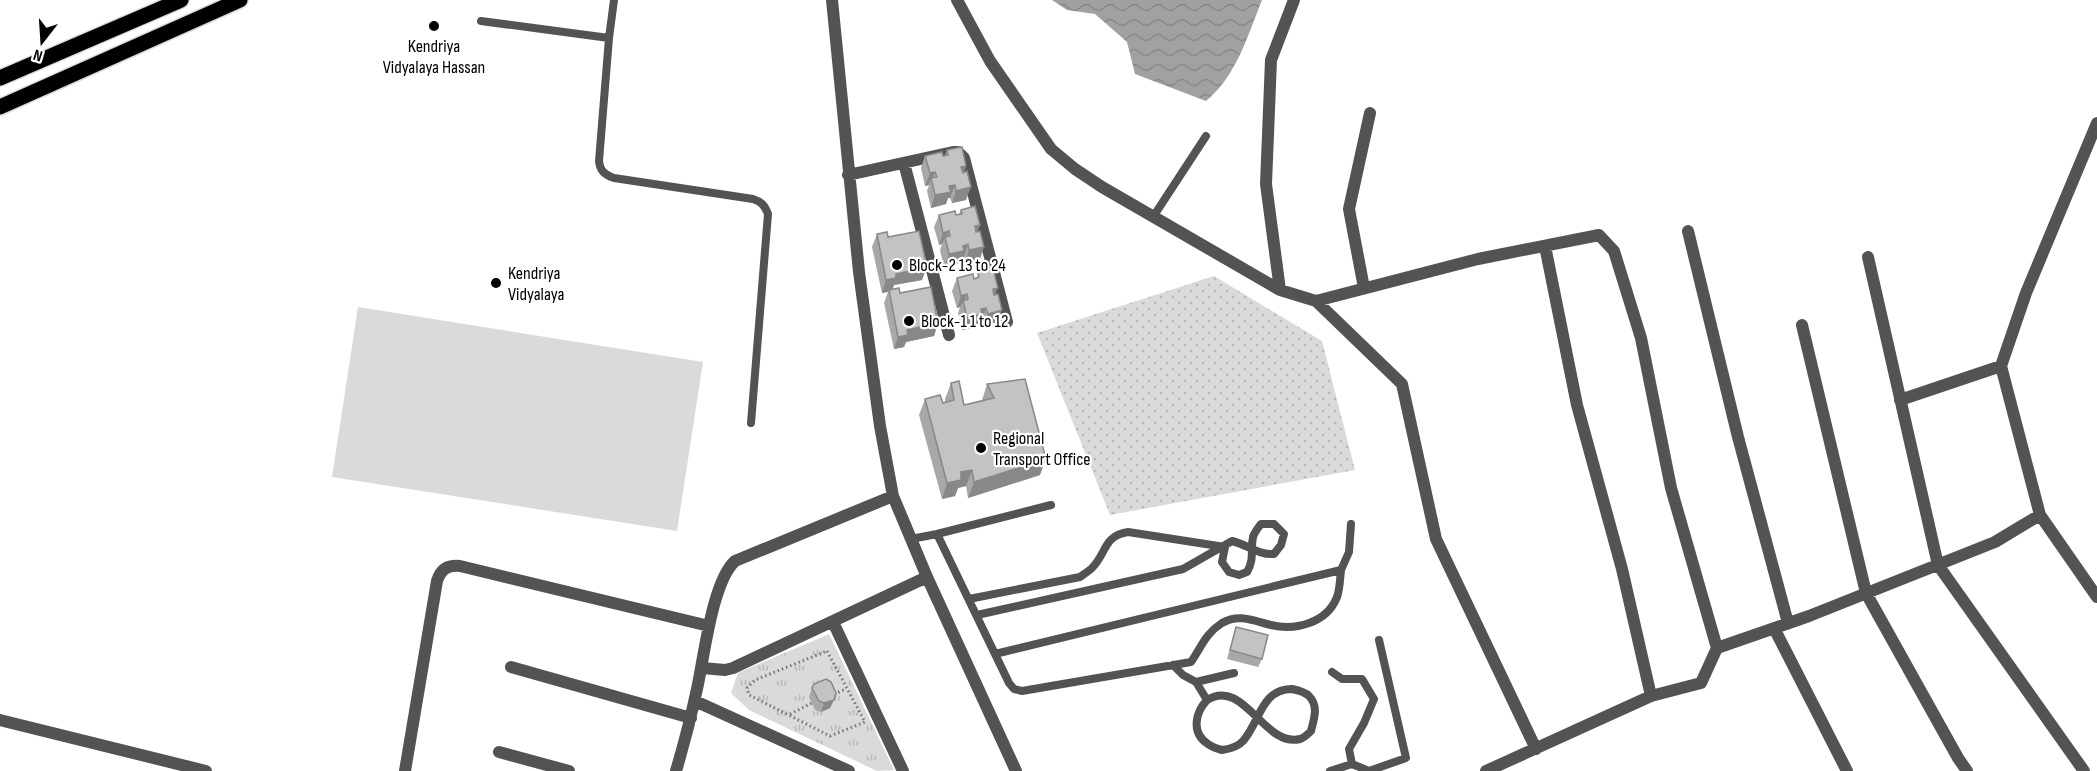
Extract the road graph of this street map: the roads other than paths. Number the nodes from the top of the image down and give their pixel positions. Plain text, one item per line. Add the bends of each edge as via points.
1 (184, 0) edge
2 (240, 0) edge
3 (614, 0) edge
4 (832, 0) edge
5 (957, 0) edge
6 (1294, 0) edge
7 (195, 21) junction
8 (481, 21) dead end
9 (609, 38) junction
10 (0, 78) edge
11 (0, 107) edge
12 (1370, 113) dead end
13 (2097, 123) edge
14 (1206, 136) dead end
15 (904, 164) junction
16 (848, 175) junction
17 (1153, 217) junction
18 (1688, 231) dead end
19 (1545, 246) junction
20 (1868, 257) dead end
21 (1364, 288) junction
22 (1280, 290) junction
23 (1316, 301) junction
24 (1007, 322) dead end
25 (1802, 325) dead end
26 (949, 335) dead end
27 (2001, 366) junction
28 (1900, 399) junction
29 (751, 423) dead end
30 (893, 496) junction
31 (1051, 505) dead end
32 (2040, 515) junction
33 (1351, 524) dead end
34 (937, 534) junction
35 (911, 539) junction
36 (1225, 547) junction
37 (1254, 549) junction
38 (1938, 565) junction
39 (1341, 570) junction
40 (927, 577) junction
41 (1866, 593) junction
42 (2097, 597) edge
43 (969, 599) junction
44 (977, 615) junction
45 (832, 622) junction
46 (1788, 623) junction
47 (709, 626) junction
48 (1774, 628) junction
49 (1379, 640) dead end
50 (1717, 648) junction
51 (996, 654) junction
52 (1173, 665) junction
53 (510, 667) dead end
54 (702, 668) junction
55 (1332, 672) dead end
56 (1234, 673) dead end
57 (1196, 682) junction
58 (1651, 696) junction
59 (1207, 700) junction
60 (695, 701) junction
61 (691, 718) junction
62 (1257, 718) junction
63 (0, 720) edge
64 (1536, 750) junction
65 (500, 752) dead end
66 (1352, 764) junction
67 (207, 771) edge
68 (405, 771) edge
69 (568, 771) edge
70 (676, 771) edge
71 (849, 771) edge
72 (903, 771) edge
73 (1016, 771) edge
74 (1330, 771) edge
75 (1486, 771) edge
76 (1847, 771) edge
77 (1967, 771) edge
78 (2084, 771) edge

1 - 7 main road
1 - 10 main road
2 - 7 main road
3 - 9 lane
4 - 16 street
5 - 17 street via 990,61 1051,149 1102,187
6 - 22 street via 1271,60 1266,184
7 - 11 main road
8 - 9 lane
9 - 29 lane via 598,161 603,172 614,178 753,199 766,207
12 - 21 street via 1349,209
13 - 27 street via 2026,294
14 - 17 lane
15 - 16 street
15 - 24 street via 953,152 964,158
15 - 26 street
16 - 30 street via 880,426
17 - 22 street
18 - 46 street
19 - 21 street
19 - 50 street via 1599,235 1614,251 1641,338 1671,488
19 - 58 street via 1577,405 1622,569
20 - 28 street
21 - 23 street
22 - 23 street
23 - 64 street via 1402,384 1436,538
25 - 41 street
27 - 28 street
27 - 32 street
28 - 38 street
30 - 35 street
30 - 47 street via 735,561 726,573
31 - 34 lane
32 - 38 street via 1995,542
32 - 42 street
33 - 39 lane via 1349,552
34 - 35 lane
34 - 43 lane
35 - 40 street
36 - 37 lane via 1232,541
36 - 37 lane via 1222,562 1228,572 1239,575 1247,572 1253,562
36 - 43 lane via 1128,532 1115,534 1093,567 1080,577
36 - 44 lane via 1184,569
37 - 37 lane via 1261,555 1274,554 1284,534 1274,524 1261,524 1253,536
38 - 41 street
38 - 78 street
39 - 51 lane
39 - 52 lane via 1336,598 1321,618 1295,628 1246,617 1224,621 1205,636 1191,662
40 - 45 street
40 - 73 street
41 - 46 street
41 - 77 street
43 - 44 lane
44 - 51 lane
45 - 54 street via 733,668
45 - 72 street
46 - 48 street
47 - 54 street
47 - 68 street via 460,566 445,568 437,581
48 - 50 street
48 - 76 street
49 - 66 lane via 1406,758 1369,771
50 - 58 street via 1701,683
51 - 52 lane via 1009,683 1022,691
52 - 57 lane
53 - 61 street
54 - 60 street
55 - 66 lane via 1342,679 1362,679 1374,699 1349,749
56 - 57 lane
57 - 59 lane
58 - 64 street
59 - 62 lane via 1224,696 1237,701
59 - 62 lane via 1200,707 1196,726 1208,744 1222,750 1242,742
60 - 61 street
60 - 71 street
61 - 70 street
62 - 62 lane via 1269,696 1281,690 1295,689 1308,694 1315,705 1311,731 1301,739 1278,736
63 - 67 street
64 - 75 street
65 - 69 street
66 - 74 lane

